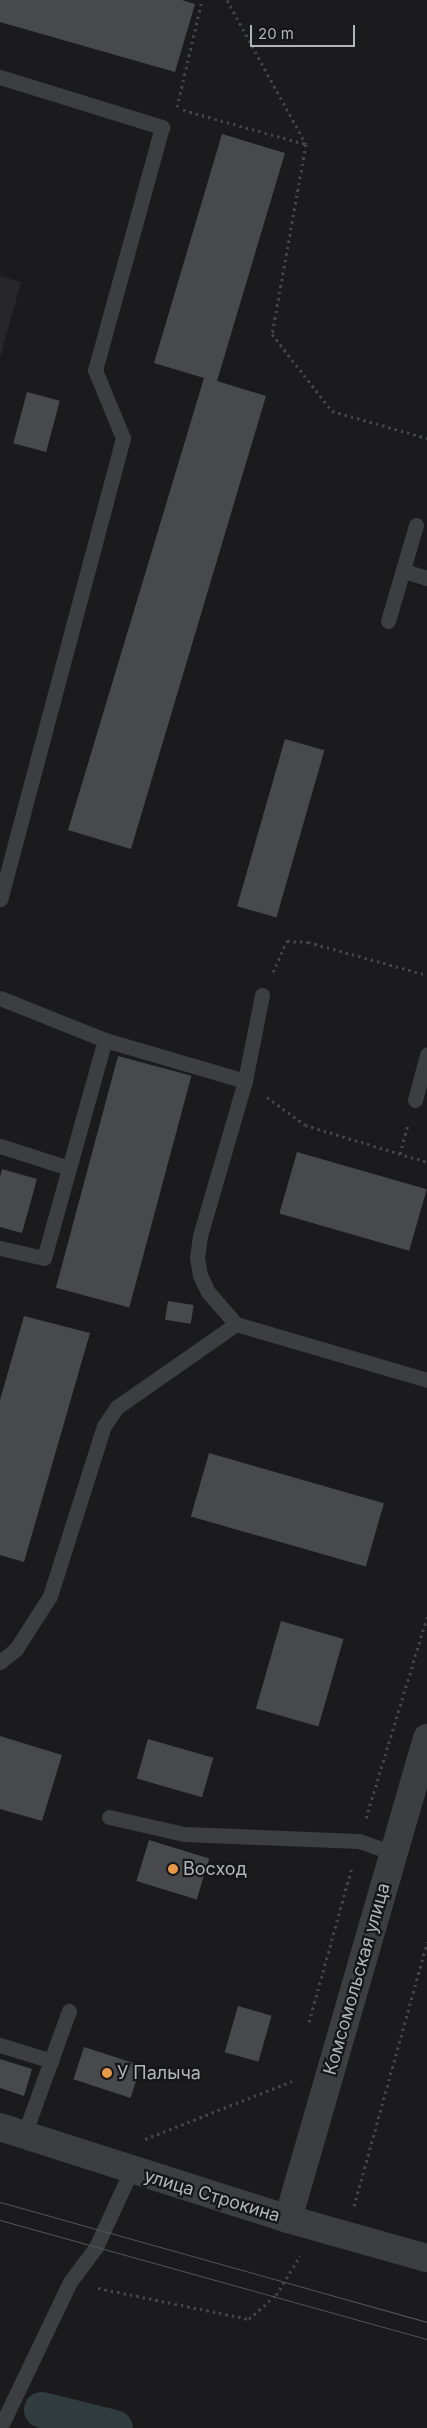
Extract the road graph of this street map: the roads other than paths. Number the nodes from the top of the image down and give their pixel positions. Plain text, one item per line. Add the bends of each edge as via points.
1 (0, 77) edge
2 (416, 525) dead end
3 (404, 571) junction
4 (427, 578) edge
5 (388, 621) dead end
6 (0, 899) edge
7 (262, 995) road end
8 (0, 998) edge
9 (105, 1040) junction
10 (427, 1055) edge
11 (245, 1081) junction
12 (415, 1100) road end
13 (0, 1146) edge
14 (69, 1168) junction
15 (0, 1248) edge
16 (236, 1324) junction
17 (427, 1380) edge
18 (0, 1662) edge
19 (427, 1738) edge
20 (109, 1816) dead end
21 (394, 1853) junction
22 (70, 2010) dead end
23 (0, 2045) edge
24 (52, 2062) junction
25 (12, 2131) edge
26 (131, 2171) junction
27 (288, 2219) junction
28 (427, 2258) edge
29 (0, 2428) edge

1 - 6 lane via 162,127 95,370 123,438
2 - 3 lane
3 - 4 lane
3 - 5 lane
7 - 11 lane
8 - 9 lane
9 - 11 lane
9 - 14 lane
10 - 12 lane
11 - 16 lane via 200,1236 197,1258 208,1292
13 - 14 lane
14 - 15 lane via 44,1258
16 - 17 lane
16 - 18 lane via 117,1407 104,1426 50,1596 16,1649
19 - 21 street, Комсомольская улица
20 - 21 lane via 184,1834 359,1841
21 - 27 street, Комсомольская улица
22 - 24 lane
23 - 24 lane
24 - 25 lane
25 - 26 street, улица Строкина
26 - 27 street, улица Строкина
26 - 29 lane via 96,2247 70,2282
27 - 28 street, улица Строкина

